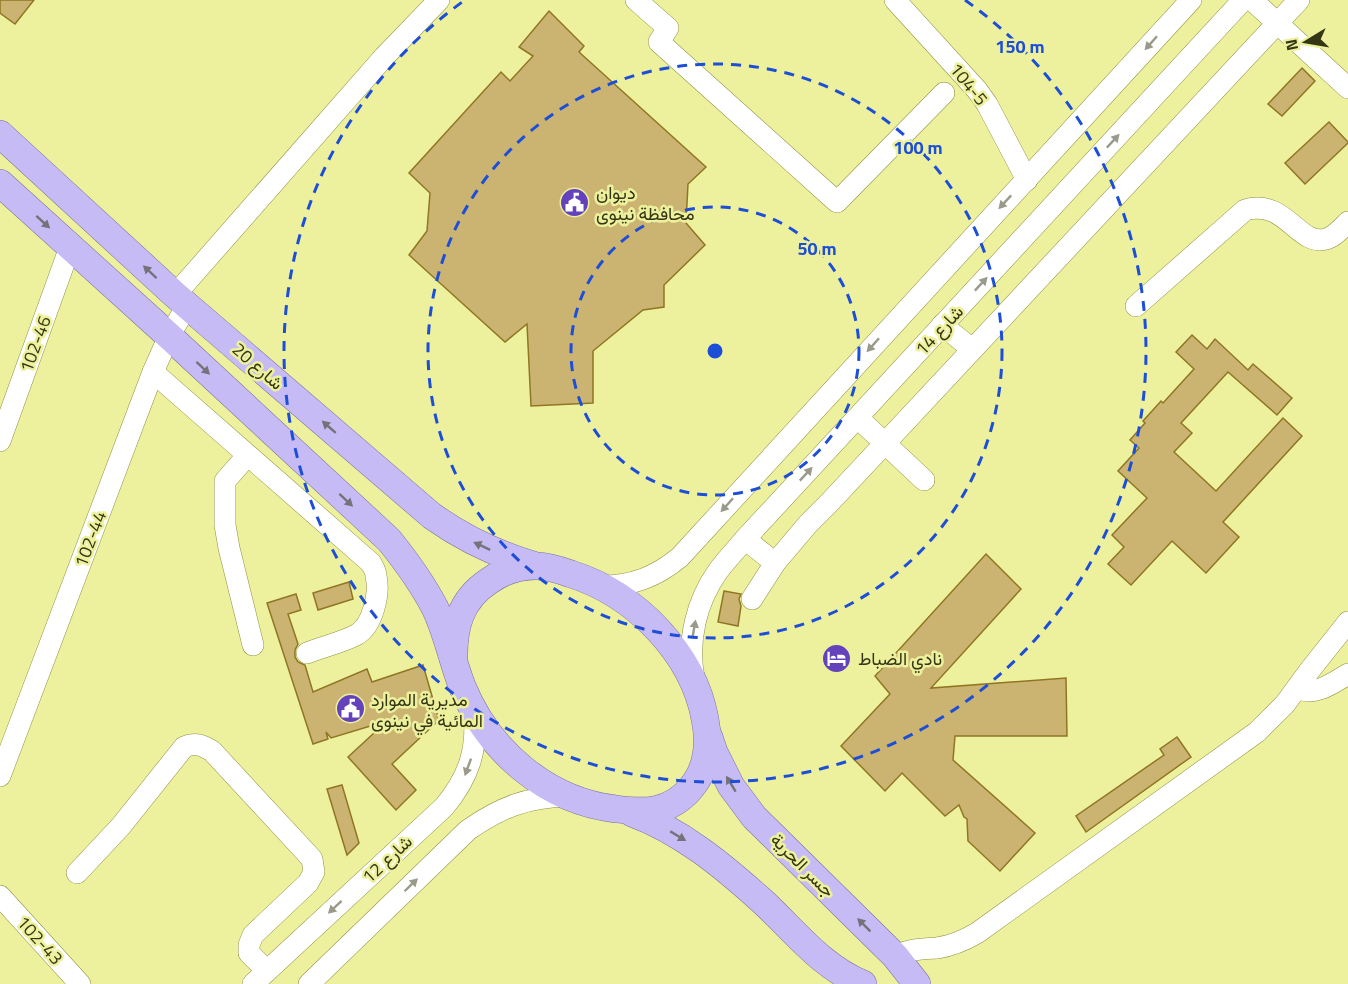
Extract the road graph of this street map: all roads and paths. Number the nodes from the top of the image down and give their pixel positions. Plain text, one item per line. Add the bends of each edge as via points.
1 (439, 0) edge
2 (636, 0) edge
3 (895, 0) edge
4 (1191, 0) edge
5 (1244, 0) edge
6 (1252, 0) edge
7 (1299, 0) edge
8 (1277, 23) junction
9 (1348, 88) edge
10 (944, 93) dead end
11 (0, 134) edge
12 (1026, 180) junction
13 (0, 183) edge
14 (1348, 222) edge
15 (70, 247) junction
16 (181, 301) junction
17 (1136, 306) dead end
18 (942, 325) junction
19 (169, 336) junction
20 (972, 350) junction
21 (153, 372) junction
22 (858, 418) junction
23 (0, 441) edge
24 (885, 443) junction
25 (247, 456) junction
26 (924, 480) dead end
27 (746, 539) junction
28 (775, 563) junction
29 (537, 566) junction
30 (601, 586) junction
31 (752, 599) dead end
32 (1348, 622) edge
33 (253, 645) dead end
34 (307, 652) dead end
35 (454, 661) junction
36 (1348, 674) edge
37 (695, 687) junction
38 (1297, 688) junction
39 (474, 710) junction
40 (708, 733) junction
41 (0, 776) edge
42 (568, 796) junction
43 (625, 811) junction
44 (77, 873) dead end
45 (0, 896) edge
46 (895, 956) junction
47 (260, 977) edge
48 (80, 984) edge
49 (309, 984) edge
50 (863, 984) edge
51 (917, 984) edge

1 - 16 street, 102-44 via 384,57
2 - 10 street via 668,28 659,42 837,202
3 - 12 street, 104-5 via 977,90
4 -> 12 street
18 -> 5 street, شارع 14
6 - 8 street
7 - 8 street
8 - 9 street
8 - 20 street
16 -> 11 main road, شارع 20
12 -> 30 street via 680,557 644,580
13 -> 15 main road, شارع 20
14 - 17 street via 1331,237 1319,240 1274,211 1261,207 1245,210
15 - 19 main road, شارع 20
15 - 23 street, 102-46
16 - 19 street, 102-44
29 -> 16 main road, شارع 20 via 482,546 432,516
18 - 20 street
18 - 22 street, شارع 14
19 - 21 street, 102-44
19 -> 35 main road, شارع 20 via 389,540 422,584
20 - 24 street
21 - 25 street
21 - 41 street, 102-44
22 - 24 street
27 -> 22 street, شارع 14
24 - 26 street
24 - 28 street
25 - 33 street via 225,481 225,525
25 - 34 street via 371,562 376,575 374,611 366,627 357,635
27 - 28 street
37 -> 27 street, شارع 14 via 691,647 699,607 718,571
28 - 31 street
29 - 30 main road via 558,569
29 - 35 main road via 517,567 498,574 467,602 458,620
30 - 37 main road via 648,620 668,642
32 - 38 street
35 - 39 main road, شارع 20
36 - 38 street via 1316,691
37 - 40 main road
38 - 46 street via 1257,732 977,933 952,945 914,949
39 - 42 main road, شارع 20 via 504,752 524,770
39 -> 47 street, شارع 12 via 476,725 468,769 444,807
40 - 43 main road via 704,766 686,794 658,810
46 -> 40 main road, جسر الحرية via 754,817 731,786
42 - 43 main road, شارع 20
49 -> 42 street, شارع 12 via 468,830 514,804
43 -> 50 main road via 694,846 761,900 827,964
44 - 47 street via 121,826 184,747 202,744 312,859 314,872 308,883 253,935 249,953
45 - 48 street, 102-43
46 - 51 main road, جسر الحرية

